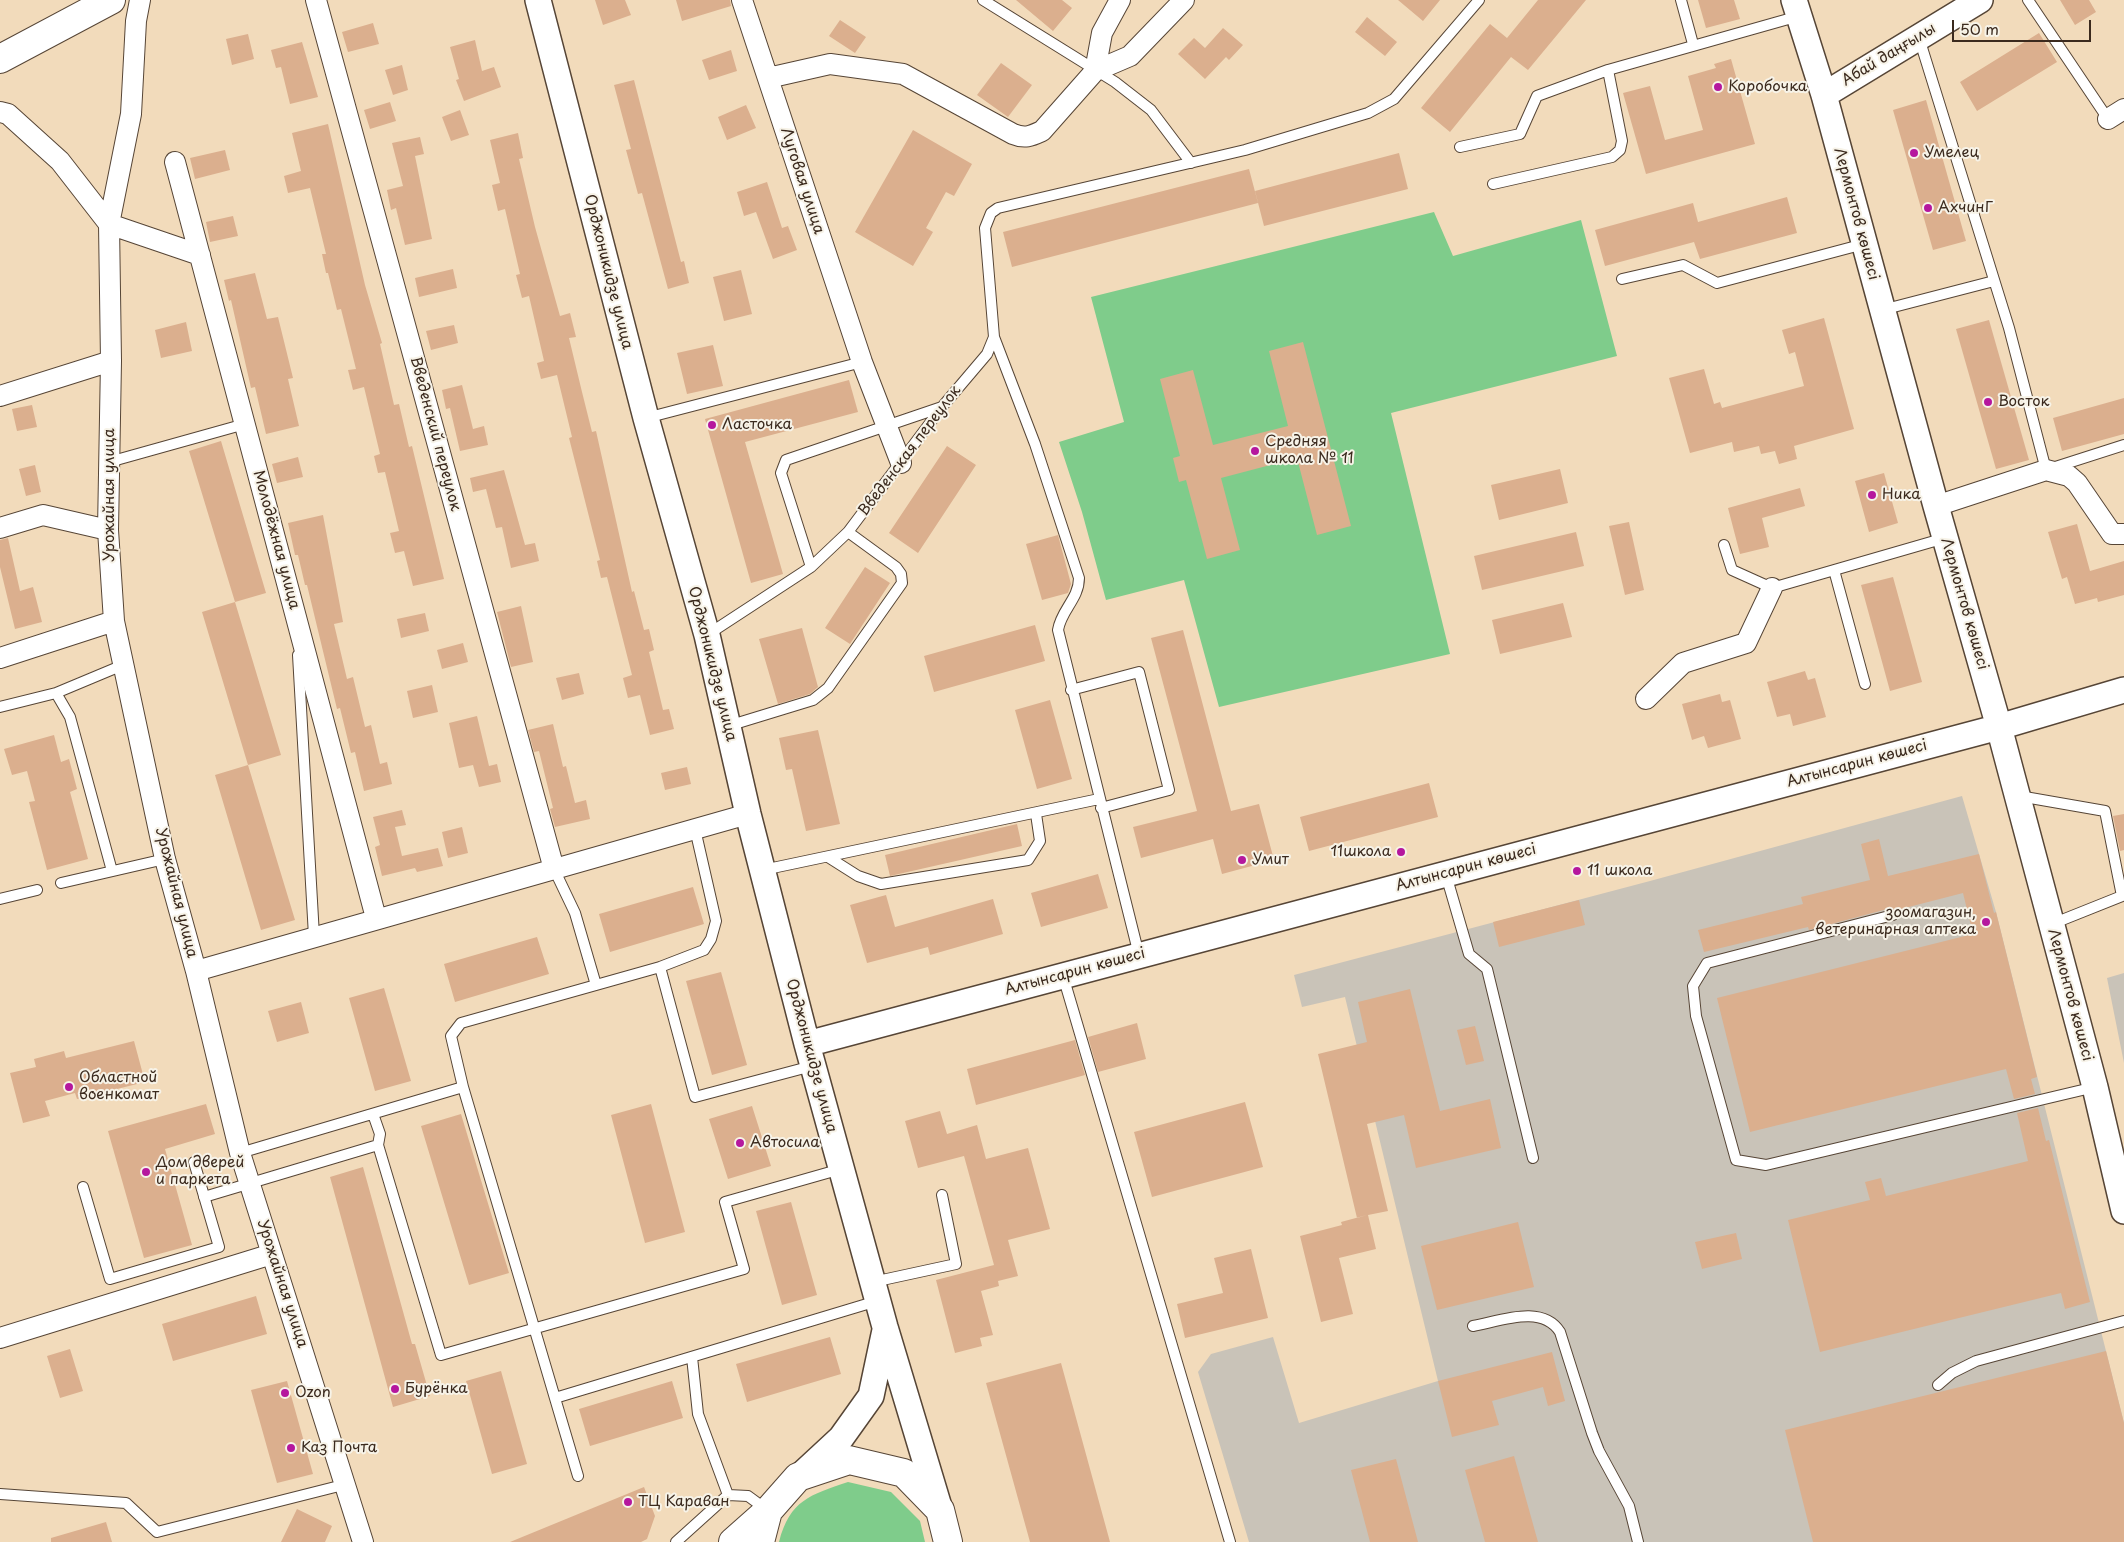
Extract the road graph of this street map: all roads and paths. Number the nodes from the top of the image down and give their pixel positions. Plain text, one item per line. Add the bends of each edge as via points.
1 (111, 0) edge
2 (140, 0) edge
3 (316, 0) edge
4 (538, 0) edge
5 (742, 0) edge
6 (983, 0) edge
7 (1120, 0) edge
8 (1184, 0) edge
9 (1480, 0) edge
10 (1681, 0) edge
11 (1980, 0) edge
12 (2028, 0) edge
13 (1796, 8) edge
14 (1919, 38) junction
15 (1693, 44) junction
16 (0, 59) edge
17 (1608, 70) junction
18 (1095, 71) junction
19 (768, 78) junction
20 (1824, 95) junction
21 (0, 112) edge
22 (2116, 114) edge
23 (1460, 147) dead end
24 (175, 162) dead end
25 (1191, 164) junction
26 (1493, 184) dead end
27 (109, 224) junction
28 (1864, 244) junction
29 (200, 255) junction
30 (1622, 279) dead end
31 (1994, 281) junction
32 (1882, 310) junction
33 (994, 337) junction
34 (110, 361) junction
35 (862, 362) junction
36 (0, 396) edge
37 (942, 407) junction
38 (646, 418) junction
39 (245, 424) junction
40 (886, 425) junction
41 (2124, 445) edge
42 (109, 462) junction
43 (901, 463) junction
44 (2046, 470) junction
45 (1936, 506) junction
46 (0, 528) edge
47 (108, 530) junction
48 (848, 532) junction
49 (2124, 534) edge
50 (1945, 538) junction
51 (1724, 544) dead end
52 (811, 567) junction
53 (1834, 570) junction
54 (1772, 588) junction
55 (296, 616) junction
56 (114, 621) junction
57 (707, 635) junction
58 (0, 658) edge
59 (123, 665) junction
60 (1865, 684) dead end
61 (1071, 690) junction
62 (2124, 690) edge
63 (56, 693) junction
64 (1646, 699) dead end
65 (0, 707) edge
66 (728, 726) junction
67 (1999, 726) junction
68 (2018, 796) junction
69 (1100, 803) junction
70 (748, 814) junction
71 (1036, 814) junction
72 (695, 829) junction
73 (828, 857) junction
74 (166, 859) junction
75 (554, 869) junction
76 (112, 871) junction
77 (762, 871) junction
78 (1446, 874) junction
79 (61, 883) dead end
80 (37, 890) dead end
81 (0, 899) edge
82 (1894, 915) dead end
83 (376, 918) junction
84 (2051, 924) junction
85 (314, 936) junction
86 (1139, 955) junction
87 (660, 967) junction
88 (196, 971) junction
89 (1063, 976) junction
90 (596, 985) junction
91 (810, 1054) junction
92 (463, 1087) junction
93 (2095, 1088) junction
94 (373, 1114) junction
95 (378, 1145) junction
96 (240, 1153) junction
97 (1533, 1158) dead end
98 (194, 1162) dead end
99 (842, 1169) junction
100 (250, 1183) junction
101 (83, 1187) dead end
102 (942, 1195) dead end
103 (204, 1197) junction
104 (2124, 1211) edge
105 (272, 1254) junction
106 (876, 1291) junction
107 (2124, 1321) edge
108 (1473, 1326) dead end
109 (885, 1327) junction
110 (534, 1328) junction
111 (0, 1338) edge
112 (692, 1357) junction
113 (1938, 1385) dead end
114 (555, 1398) junction
115 (578, 1476) dead end
116 (798, 1477) junction
117 (347, 1484) junction
118 (0, 1494) edge
119 (728, 1495) junction
120 (940, 1510) junction
121 (768, 1511) junction
122 (363, 1542) edge
123 (676, 1542) edge
124 (733, 1542) edge
125 (760, 1542) edge
126 (948, 1542) edge
127 (1230, 1542) edge
128 (1638, 1542) edge

1 - 16 main road
2 - 27 street, Урожайная улица via 131,114
3 - 75 street, Введенский переулок
4 - 38 street, Орджоникидзе улица
5 - 19 street, Луговая улица
6 - 18 lane
7 - 18 street via 1102,33
8 - 18 street via 1130,56
9 - 25 lane via 1394,99 1368,113
10 - 15 lane
11 - 14 street, Абай даңғылы
12 - 22 lane
13 - 15 lane
13 - 20 street, Лермонтов көшесі
14 - 20 street, Абай даңғылы
14 - 31 lane
15 - 17 lane
17 - 23 lane via 1537,96 1520,134
17 - 26 lane via 1622,142 1620,150 1612,157
18 - 19 street via 1042,131 1030,137 1013,134 903,74 830,64
18 - 25 lane via 1151,110
19 - 35 street, Луговая улица
20 - 28 street, Лермонтов көшесі
21 - 27 street via 8,114 60,161
24 - 29 street, Молодёжная улица
25 - 33 lane via 991,212 985,228
27 - 29 street
27 - 34 street, Урожайная улица
28 - 30 lane via 1717,283 1683,265
28 - 32 street, Лермонтов көшесі
29 - 39 street, Молодёжная улица
31 - 32 lane
31 - 44 lane
32 - 45 street, Лермонтов көшесі
33 - 37 lane, Введенская переулок via 987,354
33 - 61 lane via 1035,444 1079,578 1079,588 1059,621 1058,630
34 - 36 street
34 - 42 street, Урожайная улица
35 - 38 lane
35 - 40 street, Луговая улица
37 - 40 lane
37 - 43 lane, Введенская переулок
38 - 57 street, Орджоникидзе улица
39 - 42 lane
39 - 55 street, Молодёжная улица
40 - 43 street, Луговая улица
40 - 52 lane via 786,460 781,473 783,482
41 - 44 lane
42 - 47 street, Урожайная улица
43 - 48 lane, Введенская переулок
44 - 45 street
44 - 49 street via 2068,476 2105,527 2112,534
45 - 50 street, Лермонтов көшесі
46 - 47 street via 43,515
47 - 56 street, Урожайная улица
48 - 52 lane, Введенская переулок
48 - 66 lane via 896,567 902,583 828,688 813,700
50 - 53 lane
50 - 67 street, Лермонтов көшесі
51 - 54 lane via 1732,570
52 - 57 lane, Введенская переулок
53 - 54 lane
53 - 60 lane
54 - 64 street via 1746,643 1683,663
55 - 83 street, Молодёжная улица
55 - 85 lane
56 - 58 street
56 - 59 street, Урожайная улица
57 - 66 street, Орджоникидзе улица
59 - 63 lane
59 - 74 street, Урожайная улица
61 - 69 lane
61 - 69 lane via 1139,672 1170,790
62 - 67 street, Алтынсарин көшесі
63 - 65 lane
63 - 76 lane via 70,717
66 - 70 street, Орджоникидзе улица
67 - 68 street, Лермонтов көшесі
67 - 78 street, Алтынсарин көшесі
68 - 84 street, Лермонтов көшесі
68 - 84 lane via 2104,812 2122,896
69 - 71 lane
69 - 86 lane
70 - 72 street
70 - 77 street, Орджоникидзе улица
71 - 73 lane
71 - 73 lane via 1040,841 1028,860 881,884 858,876
72 - 75 street
72 - 87 lane via 716,921 704,950
73 - 77 lane
74 - 76 lane
74 - 88 street, Урожайная улица
75 - 83 street
75 - 90 lane via 575,913
76 - 79 lane
77 - 91 street, Орджоникидзе улица
78 - 86 street, Алтынсарин көшесі
78 - 97 lane via 1470,954 1488,969
80 - 81 lane
82 - 93 lane via 1707,964 1693,986 1696,1016 1736,1160 1766,1165
83 - 85 street
84 - 93 street, Лермонтов көшесі
85 - 88 street
86 - 89 street, Алтынсарин көшесі
87 - 90 lane
87 - 91 lane via 696,1097
88 - 96 street, Урожайная улица
89 - 91 street, Алтынсарин көшесі
89 - 127 lane
90 - 92 lane via 461,1023 451,1036
91 - 99 street, Орджоникидзе улица
92 - 94 lane
92 - 110 lane
93 - 104 street, Лермонтов көшесі
94 - 95 lane via 380,1134
94 - 96 lane
95 - 100 lane
95 - 110 lane via 441,1355
96 - 100 street, Урожайная улица
98 - 103 lane
99 - 106 street, Орджоникидзе улица
99 - 110 lane via 725,1202 744,1269
100 - 103 lane
100 - 105 street, Урожайная улица
101 - 103 lane via 110,1279 219,1247
102 - 106 lane via 956,1264
105 - 111 street
105 - 117 street, Урожайная улица
106 - 109 street, Орджоникидзе улица
106 - 112 lane
107 - 113 lane via 1976,1361 1952,1373
108 - 128 lane via 1529,1316 1555,1325 1599,1451 1629,1506
109 - 116 street via 871,1396 841,1438
109 - 120 street, Орджоникидзе улица
110 - 114 lane
112 - 114 lane
112 - 119 lane via 698,1414
114 - 115 lane
116 - 120 main road via 849,1460 904,1474
116 - 121 main road
117 - 118 lane via 157,1532 126,1503
117 - 122 street, Урожайная улица
119 - 121 lane via 748,1496
119 - 123 lane
120 - 126 main road
121 - 124 main road
121 - 125 main road

